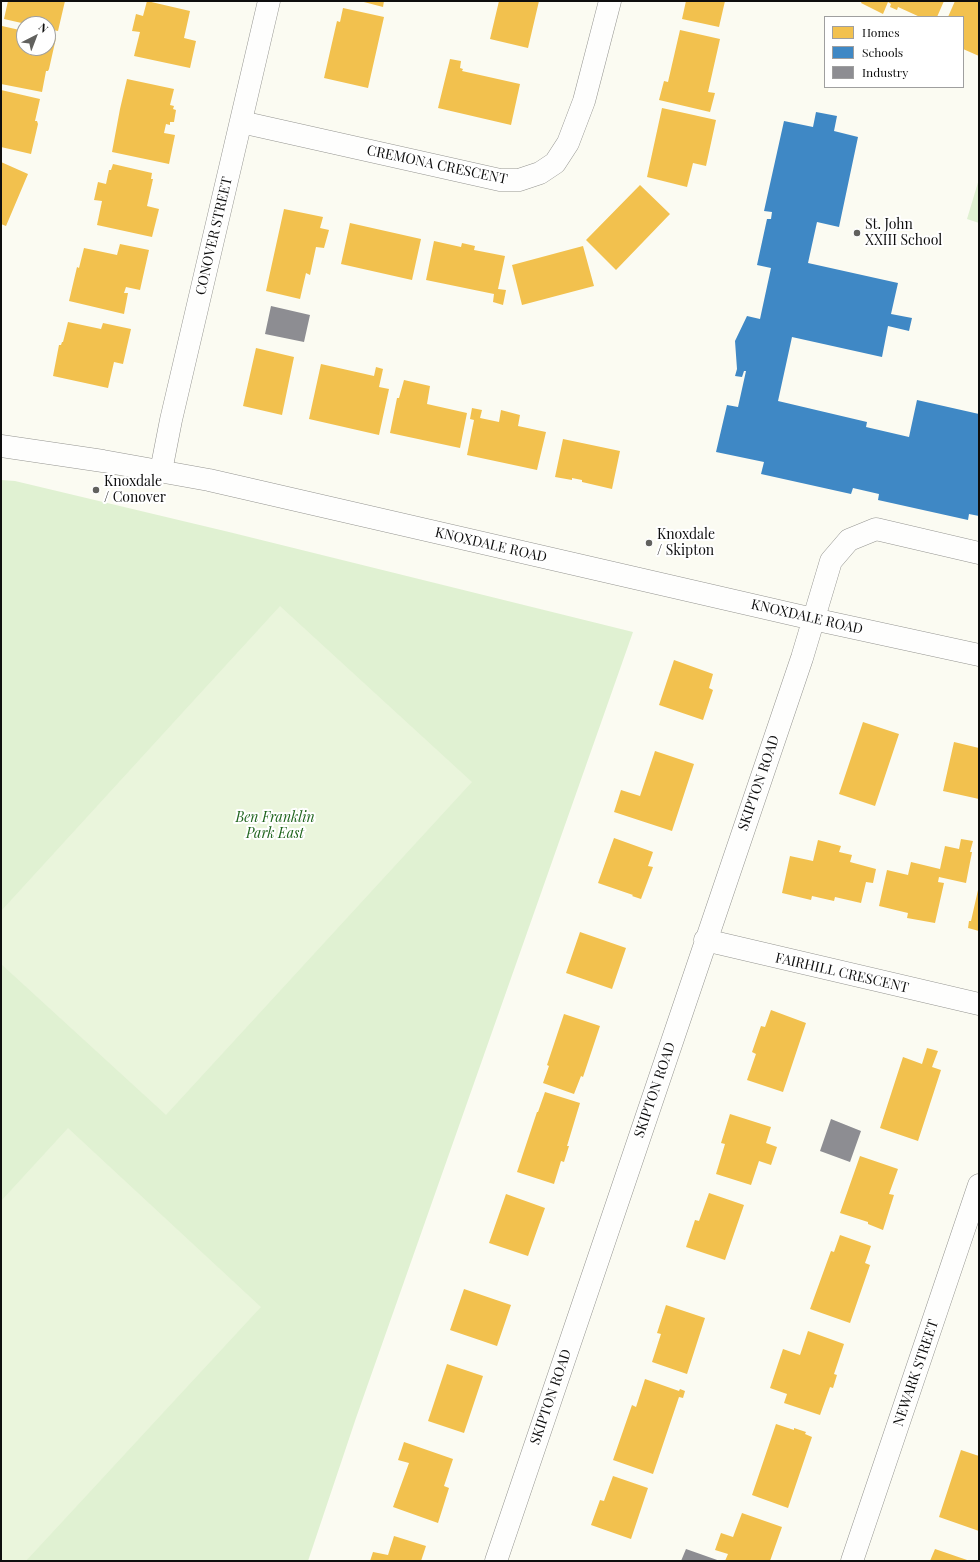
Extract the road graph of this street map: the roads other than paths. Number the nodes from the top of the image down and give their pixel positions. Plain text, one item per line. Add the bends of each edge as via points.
1 (269, 1) edge
2 (610, 1) edge
3 (241, 122) junction
4 (1, 446) edge
5 (161, 471) junction
6 (979, 552) edge
7 (813, 618) junction
8 (979, 655) edge
9 (705, 940) junction
10 (979, 1004) edge
11 (979, 1185) edge
12 (496, 1561) edge
13 (852, 1561) edge

1 - 3 street, CONOVER STREET
2 - 3 street, CREMONA CRESCENT via 584,101 568,143 555,163 540,173 519,180 500,180
3 - 5 street, CONOVER STREET
4 - 5 street, KNOXDALE ROAD
5 - 7 street, KNOXDALE ROAD
6 - 7 street, SKIPTON ROAD via 876,529 849,540 831,561
7 - 8 street, KNOXDALE ROAD
7 - 9 street, SKIPTON ROAD via 802,658
9 - 10 street, FAIRHILL CRESCENT
9 - 12 street, SKIPTON ROAD
11 - 13 street, NEWARK STREET

